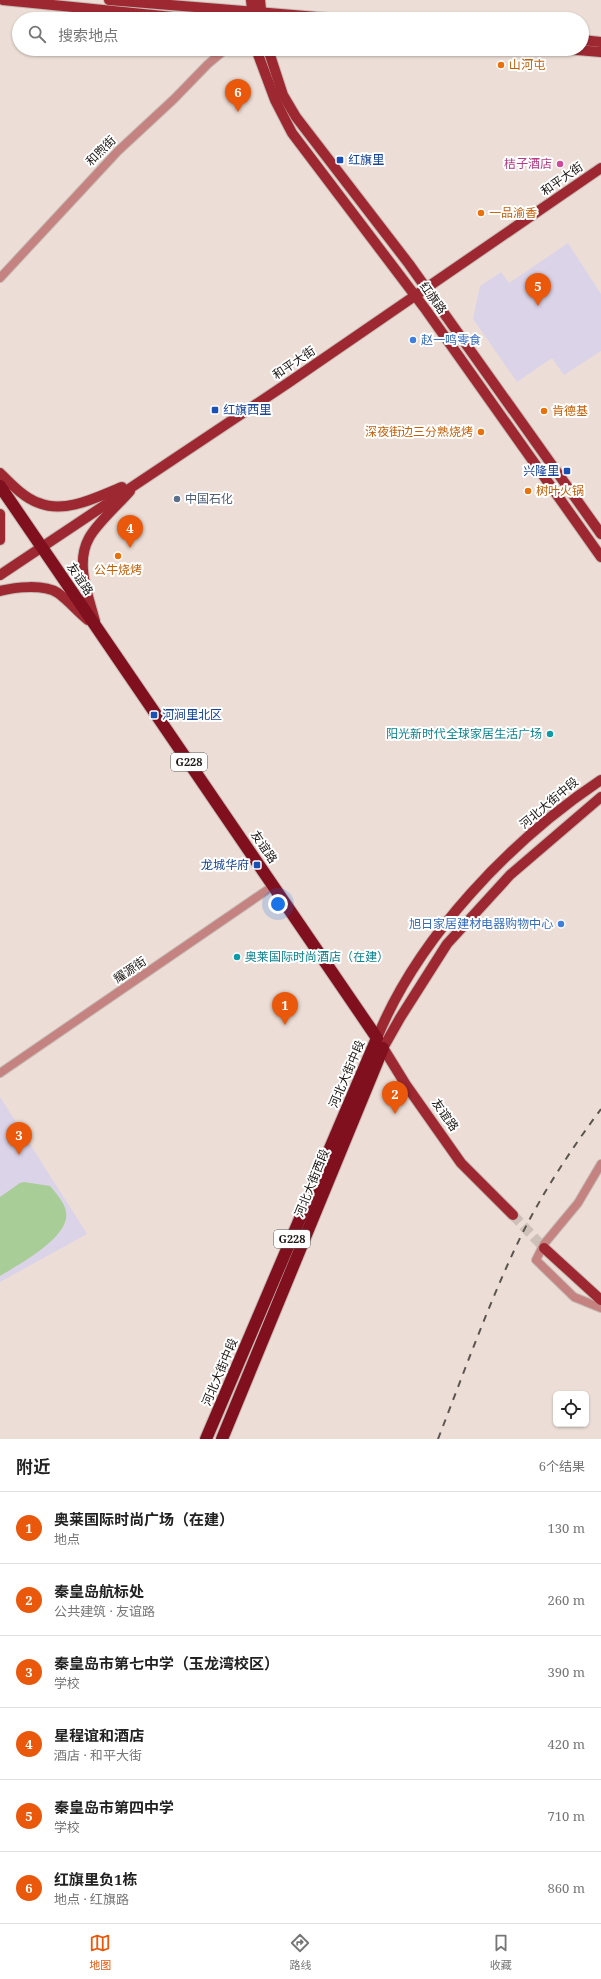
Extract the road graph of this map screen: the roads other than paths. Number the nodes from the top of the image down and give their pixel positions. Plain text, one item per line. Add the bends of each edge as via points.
1 (3, 0) edge
2 (109, 0) edge
3 (251, 0) edge
4 (260, 0) edge
5 (123, 12) edge
6 (220, 12) edge
7 (256, 12) edge
8 (258, 12) edge
9 (589, 41) edge
10 (601, 42) edge
11 (589, 51) edge
12 (601, 52) edge
13 (218, 56) edge
14 (259, 56) edge
15 (270, 56) edge
16 (600, 171) edge
17 (0, 278) edge
18 (426, 289) junction
19 (416, 296) junction
20 (0, 473) edge
21 (141, 480) junction
22 (0, 486) edge
23 (0, 514) edge
24 (601, 534) edge
25 (0, 540) edge
26 (42, 547) junction
27 (601, 557) edge
28 (0, 575) edge
29 (0, 591) edge
30 (96, 627) junction
31 (601, 780) edge
32 (601, 797) edge
33 (273, 886) junction
34 (380, 1043) junction
35 (0, 1073) edge
36 (601, 1164) edge
37 (513, 1215) tunnel mouth
38 (544, 1248) tunnel mouth
39 (601, 1300) edge
40 (601, 1308) edge
41 (206, 1439) edge
42 (222, 1439) edge

1 - 5 main road
2 - 6 main road
3 - 7 main road
4 - 8 main road
9 - 10 main road
11 - 12 main road
13 - 17 street, 和煦街 via 113,155
14 - 19 main road, 红旗路 via 275,100 292,133
15 - 18 main road via 283,95 296,117 390,238
16 - 18 main road, 和平大街
18 - 19 main road, 和平大街
18 - 24 main road
19 - 21 main road, 和平大街
19 - 27 main road, 红旗路
20 - 21 main road via 18,490 39,503 59,507 80,503
21 - 26 main road, 和平大街
21 - 30 main road via 90,537 84,553 83,575
22 - 26 highway, 友谊路 / G228
23 - 25 main road
26 - 28 main road, 和平大街
26 - 30 highway, 友谊路 / G228
29 - 30 main road via 13,587 33,587 57,592
30 - 33 highway, 友谊路 / G228
31 - 34 main road, 河北大街中段 via 550,818 469,896 412,970 388,1011
32 - 34 main road via 510,875 447,944 400,1018
33 - 34 highway, 友谊路 / G228
33 - 35 street, 耀源街
34 - 37 main road, 友谊路 via 462,1163
34 - 41 highway, 河北大街中段 / G228
34 - 42 highway, 河北大街西段 / G228
36 - 40 street via 578,1203 544,1244 536,1260 574,1297
38 - 39 main road

